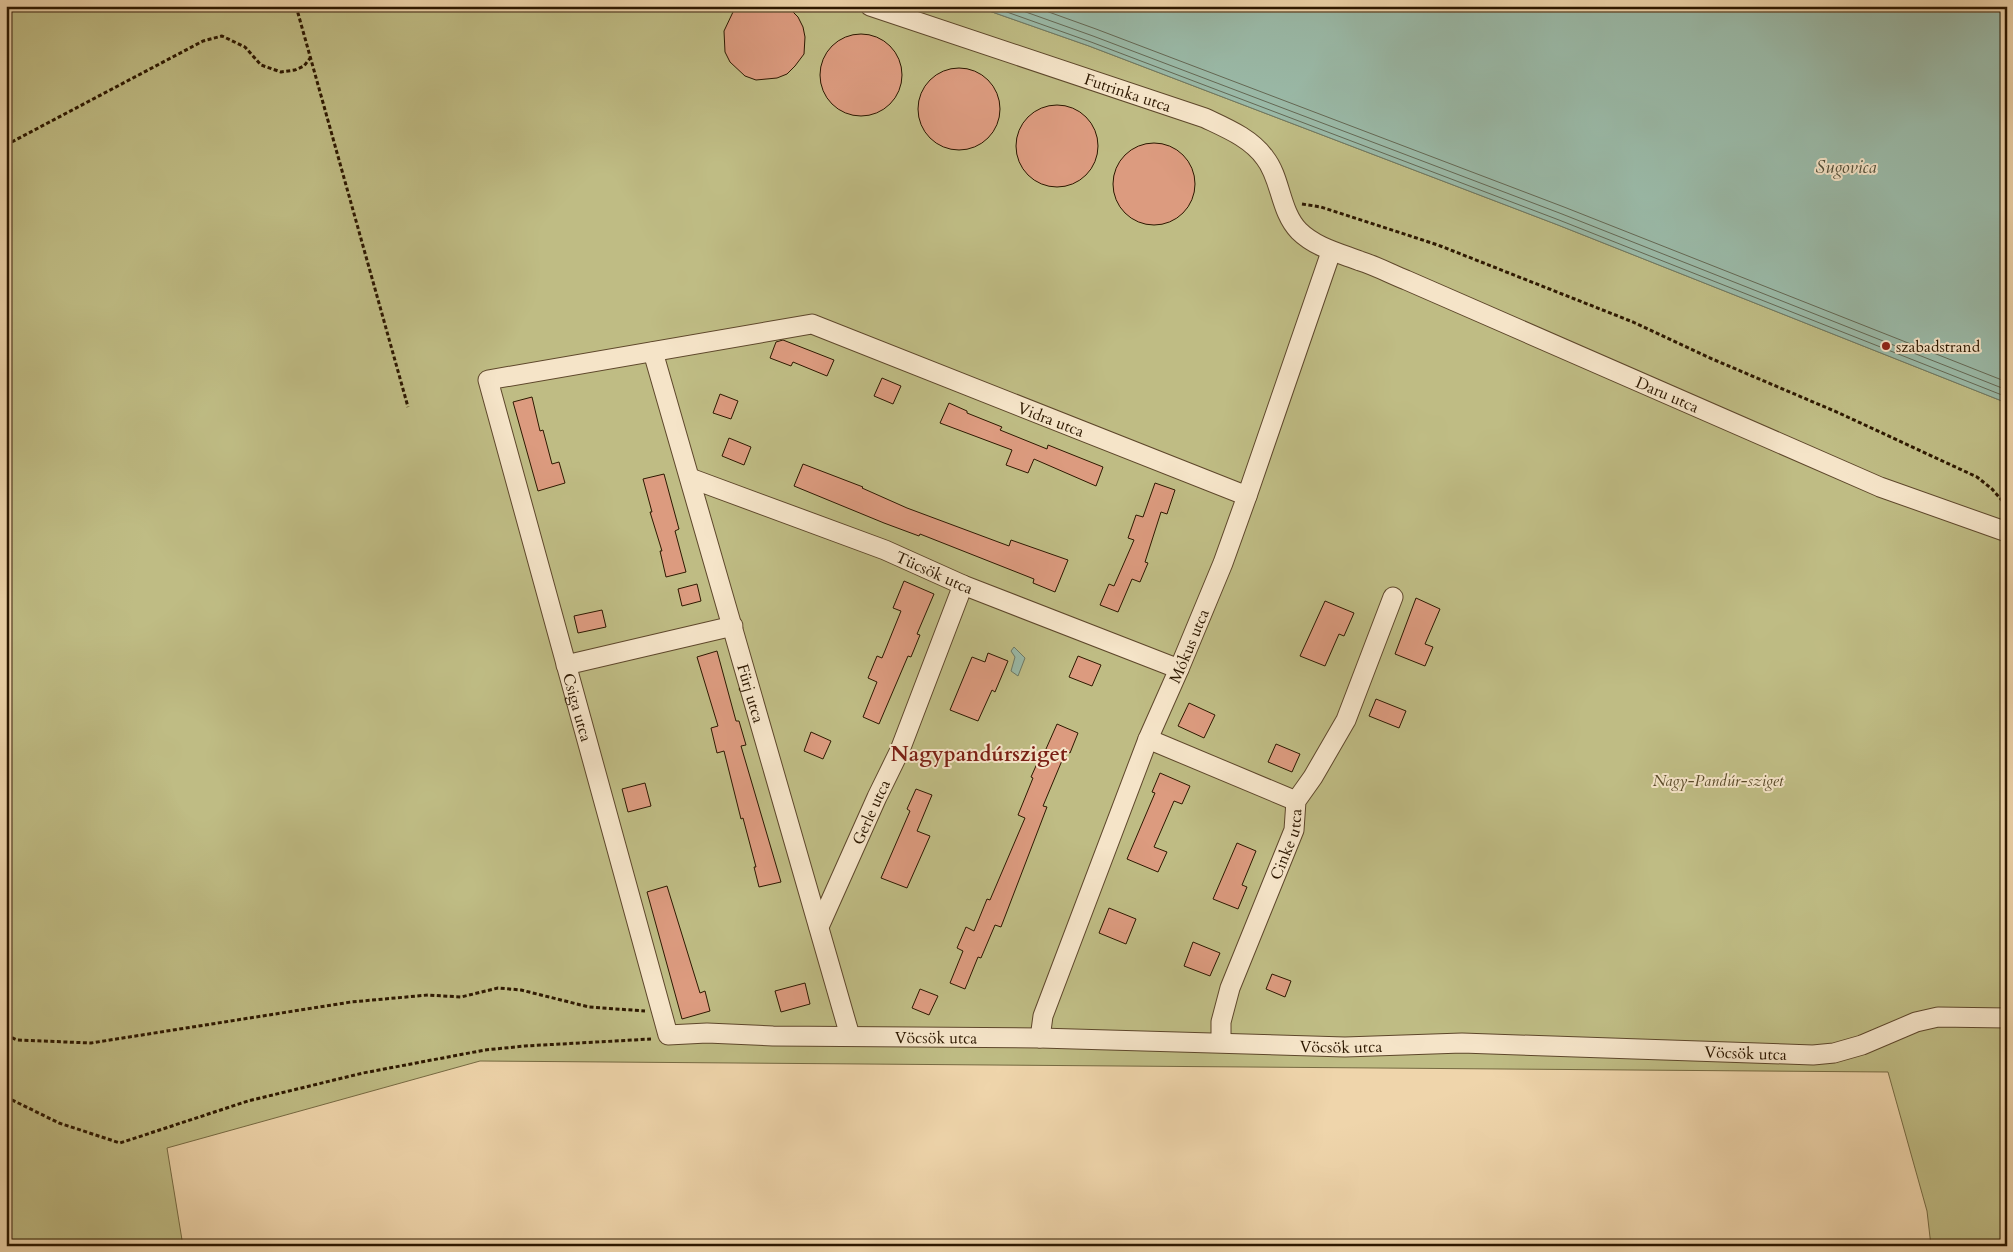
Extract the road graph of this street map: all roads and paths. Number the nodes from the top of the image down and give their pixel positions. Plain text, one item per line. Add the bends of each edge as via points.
1 (296, 6) edge
2 (870, 6) edge
3 (311, 56) junction
4 (6, 145) edge
5 (1287, 209) junction
6 (1331, 252) junction
7 (653, 352) junction
8 (488, 380) joint
9 (408, 407) dead end
10 (690, 478) junction
11 (1247, 496) junction
12 (2007, 506) edge
13 (2007, 532) edge
14 (963, 585) junction
15 (1394, 597) dead end
16 (733, 626) junction
17 (566, 665) junction
18 (1180, 669) junction
19 (1148, 739) junction
20 (1296, 801) junction
21 (819, 927) junction
22 (662, 1013) junction
23 (2007, 1018) edge
24 (6, 1035) edge
25 (668, 1035) junction
26 (850, 1036) junction
27 (1040, 1038) junction
28 (1221, 1042) junction
29 (6, 1097) edge

1 - 3 path
2 - 5 street, Futrinka utca via 1205,118 1249,143 1266,159
3 - 4 path via 304,66 281,72 261,65 245,47 230,39 222,36 203,41
3 - 9 path
5 - 6 street, Futrinka utca via 1298,230
5 - 12 path via 1303,204 1321,207 1438,244 1633,322 1977,477 1992,488
6 - 11 street, Mókus utca
6 - 13 street, Daru utca via 1379,269 1880,487
7 - 8 street, Vidra utca
7 - 10 street, Fürj utca
7 - 11 street, Vidra utca via 812,324
8 - 17 street, Csiga utca
10 - 14 street, Tücsök utca via 886,550
10 - 16 street, Fürj utca
11 - 18 street, Mókus utca
14 - 18 street, Tücsök utca
14 - 21 street, Gerle utca via 900,750
15 - 20 street, Cinke utca via 1346,720
16 - 17 street
16 - 21 street, Fürj utca
17 - 22 street, Csiga utca
18 - 19 street, Mókus utca
19 - 20 street
19 - 27 street, Mókus utca via 1043,1016
20 - 28 street, Cinke utca via 1294,830 1230,988
21 - 26 street, Fürj utca
22 - 24 path via 589,1007 530,991 498,988 461,997 428,995 351,1002 91,1043 17,1040
22 - 25 street, Csiga utca
23 - 28 street, Vöcsök utca via 1938,1017 1916,1022 1862,1045 1813,1055 1462,1043 1345,1047
25 - 26 street, Vöcsök utca
25 - 29 path via 651,1039 485,1050 363,1073 248,1101 120,1143 58,1123
26 - 27 street, Vöcsök utca
27 - 28 street, Vöcsök utca

